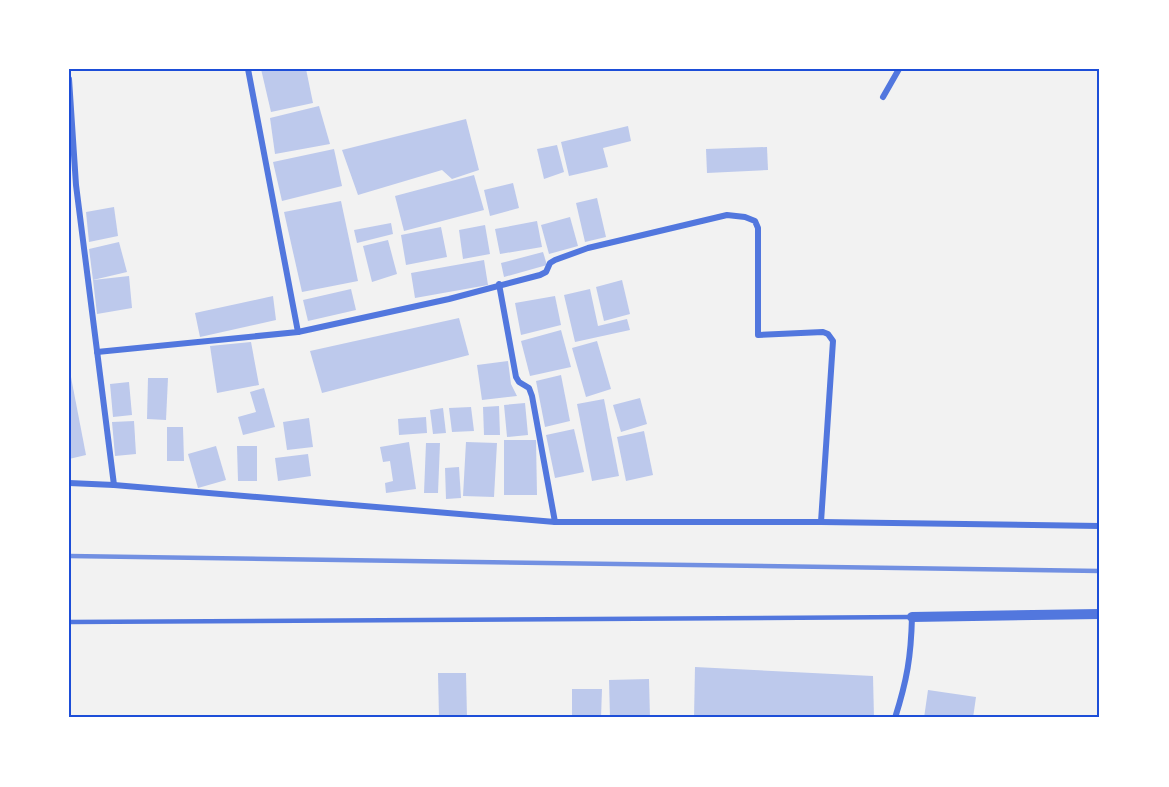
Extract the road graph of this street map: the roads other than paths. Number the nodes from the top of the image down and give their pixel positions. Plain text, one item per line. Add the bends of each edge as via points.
1 (248, 69) edge
2 (899, 69) edge
3 (69, 79) edge
4 (883, 97) dead end
5 (499, 284) junction
6 (298, 332) junction
7 (97, 351) junction
8 (69, 483) edge
9 (114, 485) junction
10 (555, 522) junction
11 (821, 522) junction
12 (1100, 526) edge
13 (1100, 614) edge
14 (912, 617) junction
15 (69, 622) edge
16 (895, 718) edge

1 - 6 street
2 - 4 street
3 - 7 street via 76,185
5 - 6 street
5 - 10 street via 516,377 532,396
5 - 11 street via 540,275 555,260 588,248 727,215 755,221 759,242 758,335 823,332 833,341
6 - 7 street
7 - 9 street
8 - 9 street
9 - 10 street
10 - 11 street
11 - 12 street
13 - 14 street
14 - 15 lane
14 - 16 street via 908,677

